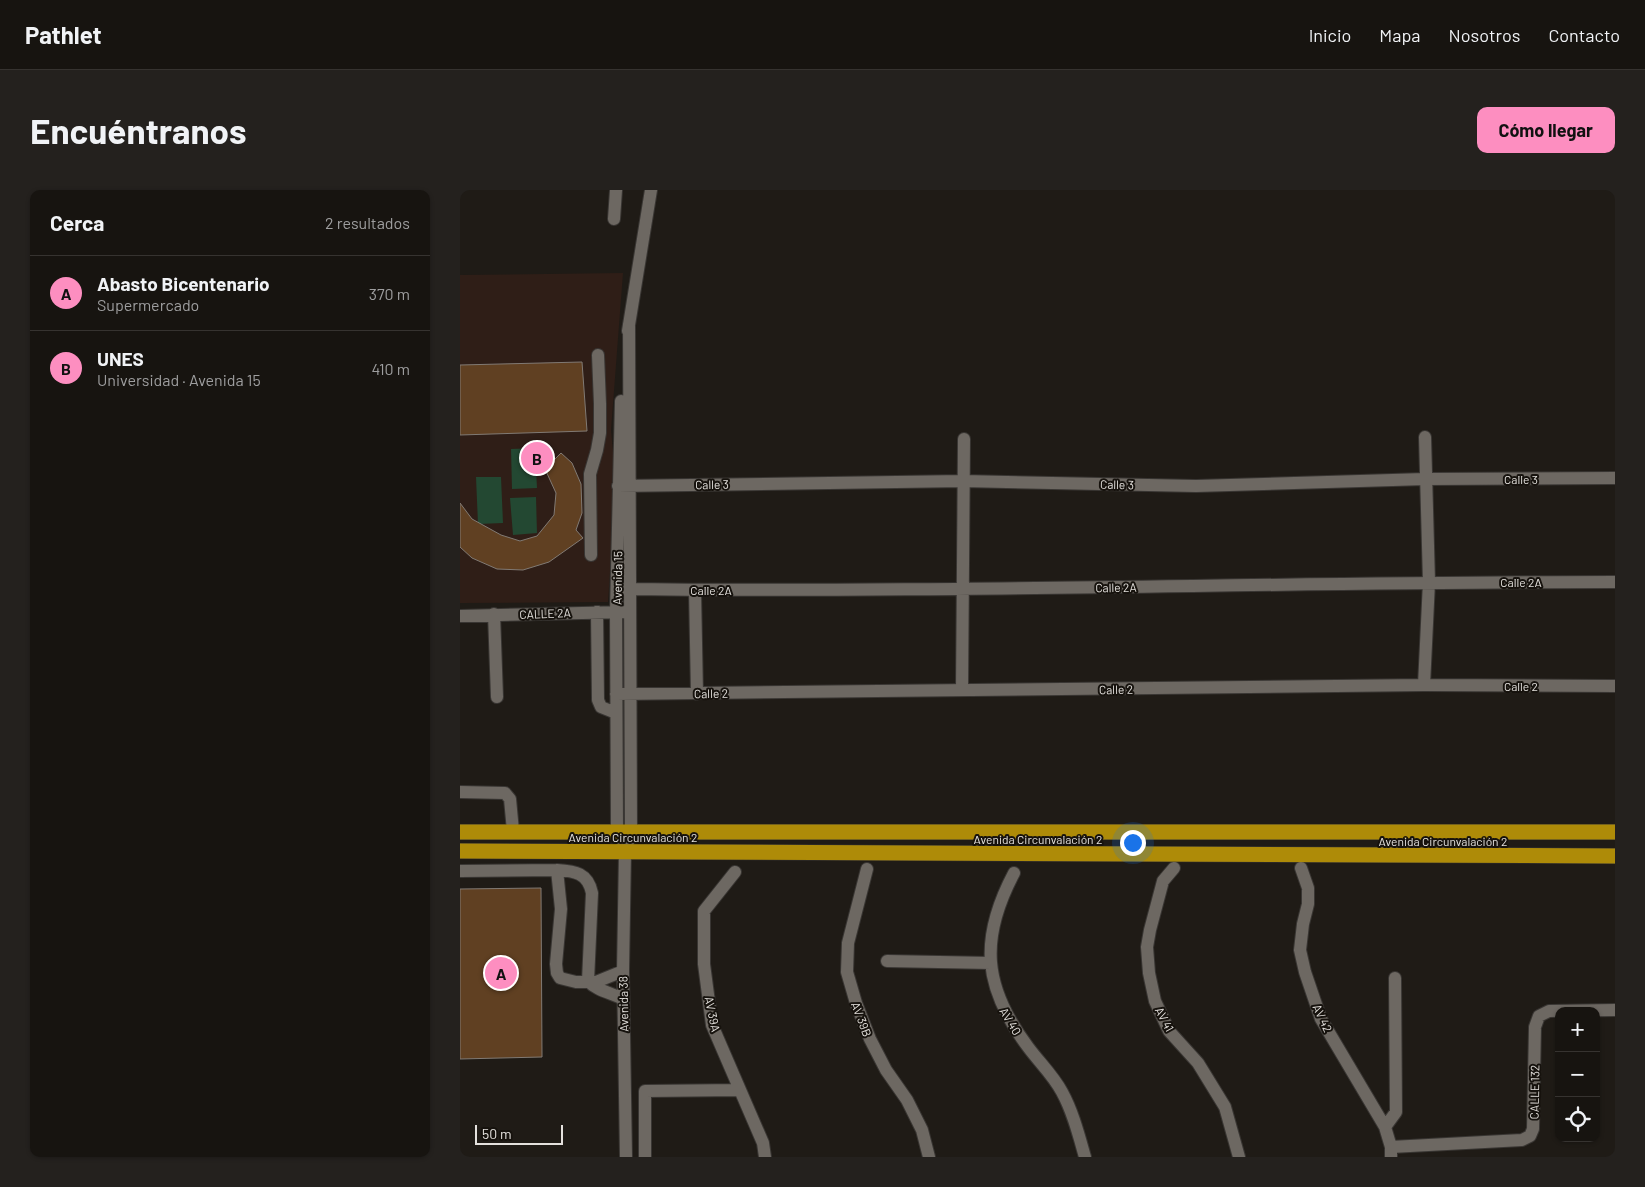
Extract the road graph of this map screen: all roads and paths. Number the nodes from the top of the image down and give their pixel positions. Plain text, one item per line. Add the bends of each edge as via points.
1 (616, 190) edge
2 (651, 190) edge
3 (614, 219) dead end
4 (598, 355) dead end
5 (1424, 437) dead end
6 (964, 439) dead end
7 (1615, 478) edge
8 (1426, 479) junction
9 (963, 481) junction
10 (623, 486) junction
11 (591, 556) dead end
12 (1429, 582) junction
13 (1615, 582) edge
14 (623, 589) junction
15 (695, 590) junction
16 (963, 590) junction
17 (597, 612) junction
18 (616, 612) junction
19 (630, 612) junction
20 (494, 614) junction
21 (460, 616) edge
22 (1424, 686) junction
23 (1615, 686) edge
24 (962, 690) junction
25 (616, 694) junction
26 (630, 694) junction
27 (697, 694) junction
28 (497, 697) dead end
29 (616, 713) junction
30 (460, 792) edge
31 (513, 831) junction
32 (460, 832) edge
33 (624, 832) junction
34 (1615, 832) edge
35 (460, 851) edge
36 (625, 852) junction
37 (1615, 856) edge
38 (1174, 868) dead end
39 (1301, 868) dead end
40 (867, 869) dead end
41 (557, 870) junction
42 (460, 871) edge
43 (735, 872) dead end
44 (1014, 873) dead end
45 (887, 961) dead end
46 (991, 963) junction
47 (623, 971) junction
48 (1395, 978) dead end
49 (588, 981) junction
50 (623, 999) junction
51 (1615, 1010) edge
52 (740, 1090) junction
53 (1385, 1127) junction
54 (1391, 1152) edge
55 (626, 1157) edge
56 (645, 1157) edge
57 (765, 1157) edge
58 (929, 1157) edge
59 (1085, 1157) edge
60 (1238, 1157) edge

1 - 3 street
2 - 10 street, Avenida 15 via 629,324
4 - 11 street via 600,433 590,474
5 - 8 street
6 - 9 street
7 - 8 street, Calle 3
8 - 9 street, Calle 3 via 1196,486
8 - 12 street
9 - 10 street, Calle 3
9 - 16 street
10 - 14 street, Avenida 15
12 - 13 street, Calle 2A
12 - 16 street, Calle 2A
12 - 22 street
14 - 15 street, Calle 2A
14 - 18 street, Avenida 15
14 - 19 street, Avenida 15
15 - 16 street, Calle 2A
15 - 27 street
16 - 24 street
17 - 18 street, CALLE 2A
17 - 20 street, CALLE 2A
17 - 29 street via 598,700 601,707
18 - 19 street, CALLE 2A
18 - 25 street, Avenida 15
19 - 26 street, Avenida 15
20 - 21 street, CALLE 2A
20 - 28 street
22 - 23 street, Calle 2
22 - 24 street, Calle 2
24 - 27 street, Calle 2
25 - 26 street, Calle 2
25 - 29 street, Avenida 15
26 - 27 street, Calle 2
26 - 33 street, Avenida 15
29 - 33 street, Avenida 15
30 - 31 street via 505,793 510,799
31 - 32 highway, Avenida Circunvalación 2
31 - 33 highway, Avenida Circunvalación 2
33 - 34 highway, Avenida Circunvalación 2
33 - 36 street, Avenida 38
35 - 36 highway, Avenida Circunvalación 2
36 - 37 highway, Avenida Circunvalación 2
36 - 47 street, Avenida 38
38 - 60 street, AV 41 via 1164,881 1150,930 1147,947 1149,973 1155,1000 1169,1030 1198,1063 1225,1107
39 - 53 street, AV 42 via 1308,888 1308,904 1300,950 1312,996 1321,1019
40 - 58 street, AV 39B via 848,943 847,972 870,1039 911,1108 922,1130
41 - 42 street
41 - 49 street via 585,876 590,884
41 - 49 street via 561,909 557,973 566,980
43 - 52 street, AV 39A via 704,911 704,964 712,1025
44 - 46 street, AV 40 via 1002,896 993,926
45 - 46 street
46 - 59 street, AV 40 via 998,997 1013,1026 1063,1093
47 - 49 street via 596,982
47 - 50 street, Avenida 38
48 - 53 street via 1396,1112
49 - 50 street via 594,987
50 - 55 street, Avenida 38
51 - 54 street, CALLE 132 via 1549,1011 1539,1016 1535,1027 1533,1129 1530,1136 1522,1140
52 - 56 street via 645,1091
52 - 57 street, AV 39A via 763,1143
53 - 54 street, AV 42

